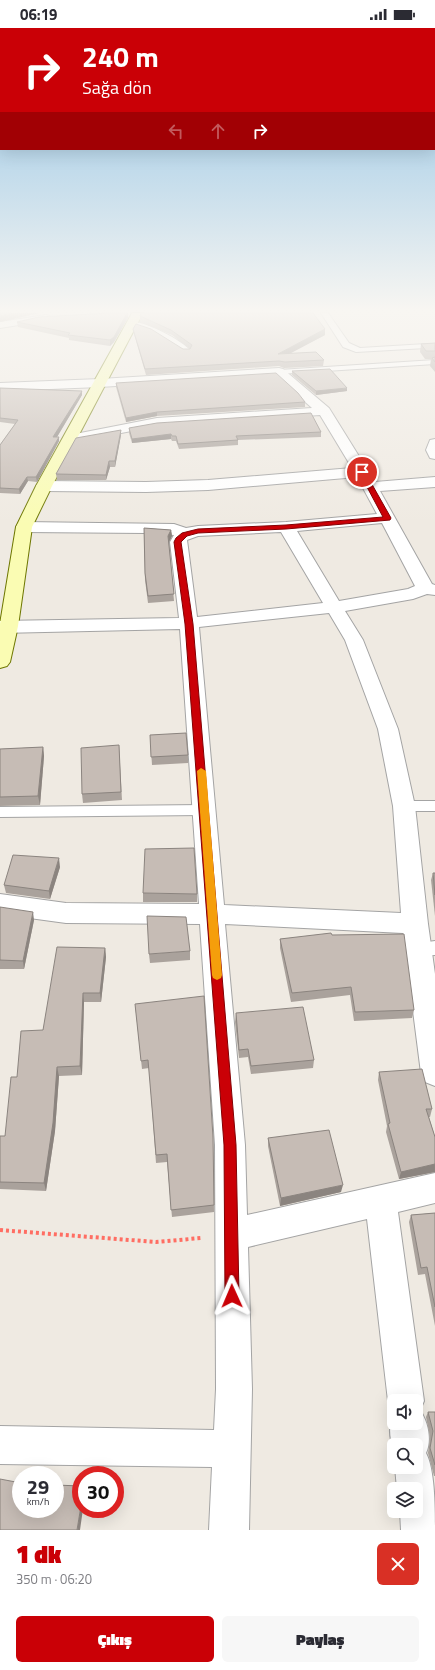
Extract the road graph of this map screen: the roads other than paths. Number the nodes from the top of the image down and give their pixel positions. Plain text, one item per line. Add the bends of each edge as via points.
1 (98, 383) edge
2 (100, 383) edge
3 (292, 383) edge
4 (0, 387) edge
5 (324, 411) junction
6 (70, 439) junction
7 (435, 443) edge
8 (435, 455) edge
9 (362, 472) junction
10 (435, 482) edge
11 (44, 486) junction
12 (371, 488) junction
13 (387, 518) junction
14 (24, 527) junction
15 (286, 527) junction
16 (185, 534) junction
17 (430, 589) edge
18 (334, 607) junction
19 (189, 624) junction
20 (4, 626) edge
21 (0, 662) edge
22 (404, 806) junction
23 (435, 806) edge
24 (204, 810) junction
25 (0, 812) edge
26 (0, 904) edge
27 (212, 914) junction
28 (415, 924) junction
29 (427, 949) edge
30 (435, 1073) edge
31 (435, 1188) edge
32 (381, 1200) junction
33 (231, 1235) junction
34 (405, 1394) edge
35 (0, 1445) edge
36 (232, 1449) junction
37 (415, 1474) edge
38 (229, 1530) edge
39 (421, 1530) edge

1 - 4 street
2 - 6 street
3 - 5 street
5 - 6 street via 157,422
5 - 9 street
6 - 11 street
7 - 8 street
9 - 11 street via 208,485
9 - 12 street
10 - 12 street
11 - 14 street
12 - 13 street
13 - 15 street
13 - 17 street
14 - 16 street via 174,529
14 - 20 street
15 - 16 street via 198,531
15 - 18 street
16 - 19 street via 178,542
17 - 18 street
18 - 19 street
18 - 22 street via 354,640 388,729
19 - 20 street
19 - 24 street
20 - 21 street
22 - 23 lane
22 - 28 street
24 - 25 lane
24 - 27 street
26 - 27 street via 66,913
27 - 28 street
27 - 33 street via 230,1145
28 - 29 street
29 - 30 street
31 - 32 street
32 - 33 street
32 - 34 street
33 - 36 street via 234,1389
35 - 36 street
36 - 38 street
37 - 39 street

